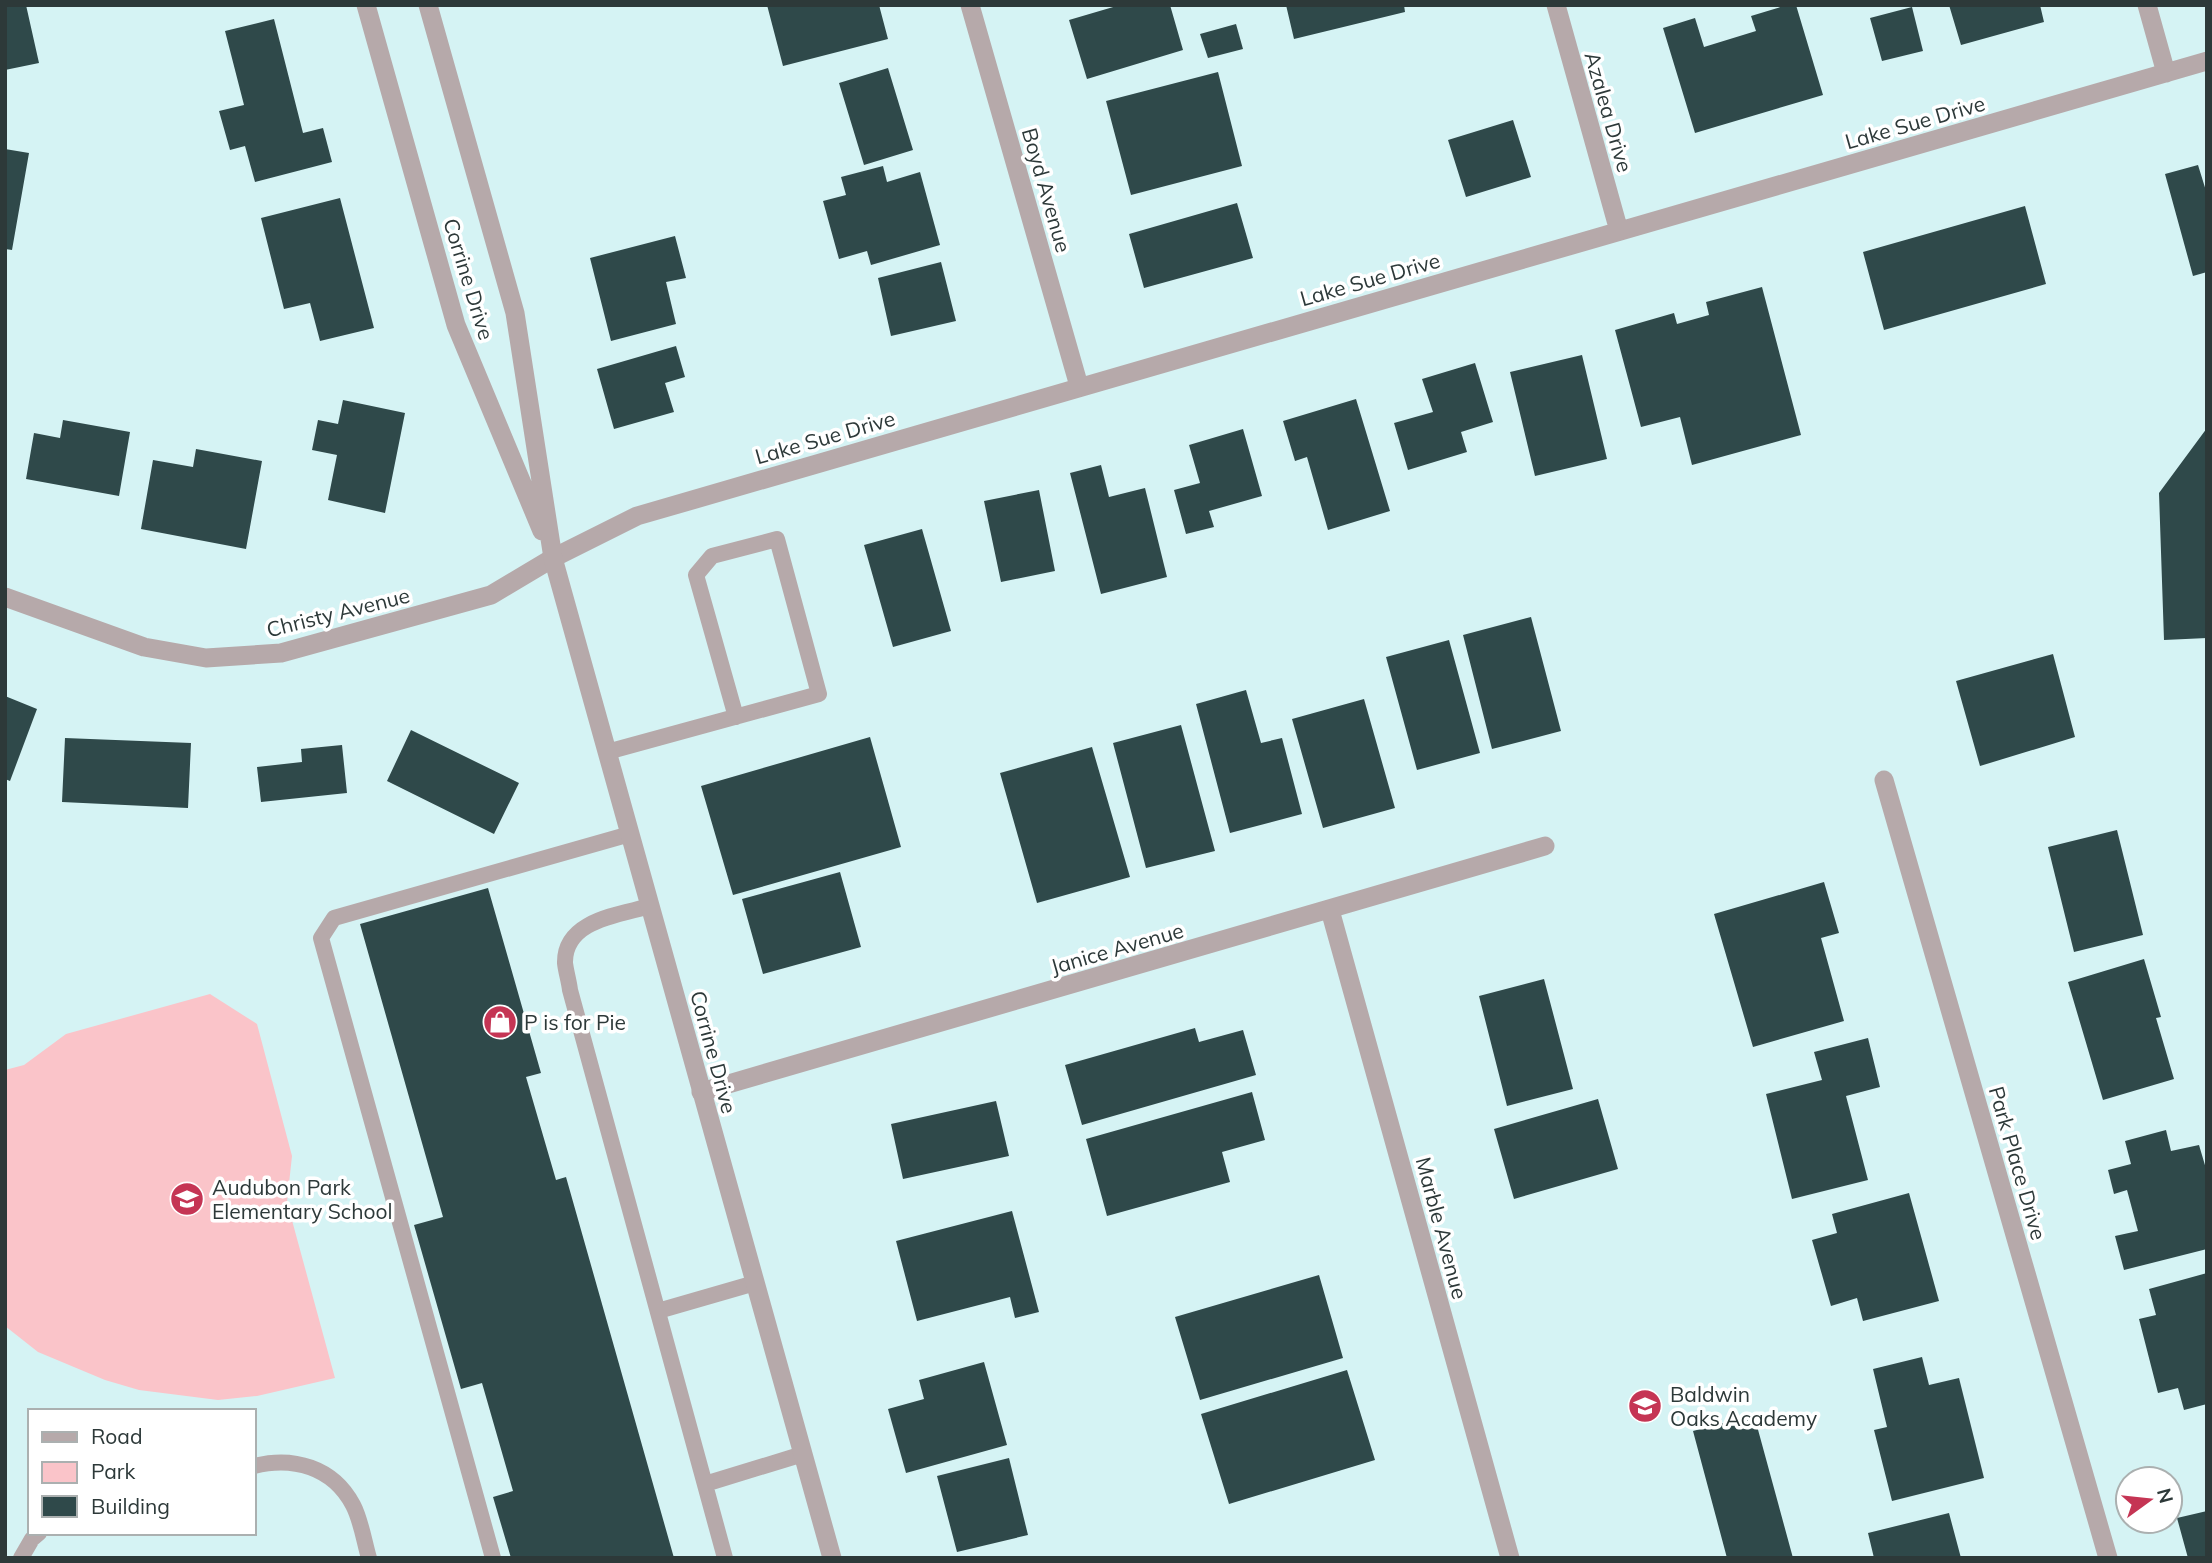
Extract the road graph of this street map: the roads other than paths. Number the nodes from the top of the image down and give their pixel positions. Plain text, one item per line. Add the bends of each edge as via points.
1 (366, 5) edge
2 (428, 5) edge
3 (970, 5) edge
4 (1556, 5) edge
5 (2147, 5) edge
6 (2207, 61) edge
7 (2166, 73) junction
8 (1619, 231) junction
9 (1080, 386) junction
10 (553, 558) junction
11 (5, 597) edge
12 (736, 717) junction
13 (607, 752) junction
14 (1884, 780) dead end
15 (630, 834) junction
16 (1545, 846) dead end
17 (650, 906) junction
18 (1329, 910) junction
19 (701, 1092) junction
20 (755, 1283) junction
21 (658, 1311) junction
22 (803, 1454) junction
23 (256, 1465) edge
24 (705, 1484) junction
25 (37, 1535) edge
26 (21, 1558) edge
27 (369, 1558) edge
28 (493, 1558) edge
29 (724, 1558) edge
30 (832, 1558) edge
31 (1510, 1558) edge
32 (2108, 1558) edge

1 - 10 street, Corrine Drive via 456,325
2 - 10 street, Corrine Drive via 515,313
3 - 9 street, Boyd Avenue
4 - 8 street, Azalea Drive
5 - 7 street
6 - 7 street, Lake Sue Drive
7 - 8 street, Lake Sue Drive
8 - 9 street, Lake Sue Drive
9 - 10 street, Lake Sue Drive via 637,516
10 - 11 street, Christy Avenue via 491,595 281,653 206,658 144,647
10 - 13 street, Corrine Drive
12 - 12 lane via 819,694 777,539 712,556 696,575
12 - 13 lane
13 - 15 street, Corrine Drive
14 - 32 street, Park Place Drive
15 - 17 street, Corrine Drive
15 - 28 lane via 334,918 321,938
16 - 18 street, Janice Avenue
17 - 19 street, Corrine Drive
17 - 21 lane via 589,923 572,938 565,961
18 - 19 street, Janice Avenue
18 - 31 street, Marble Avenue
19 - 20 street, Corrine Drive
20 - 21 lane
20 - 22 street, Corrine Drive
21 - 24 lane
22 - 24 lane
22 - 30 street, Corrine Drive
23 - 27 lane via 294,1462 315,1468 337,1483 354,1505
24 - 29 lane
25 - 26 lane

